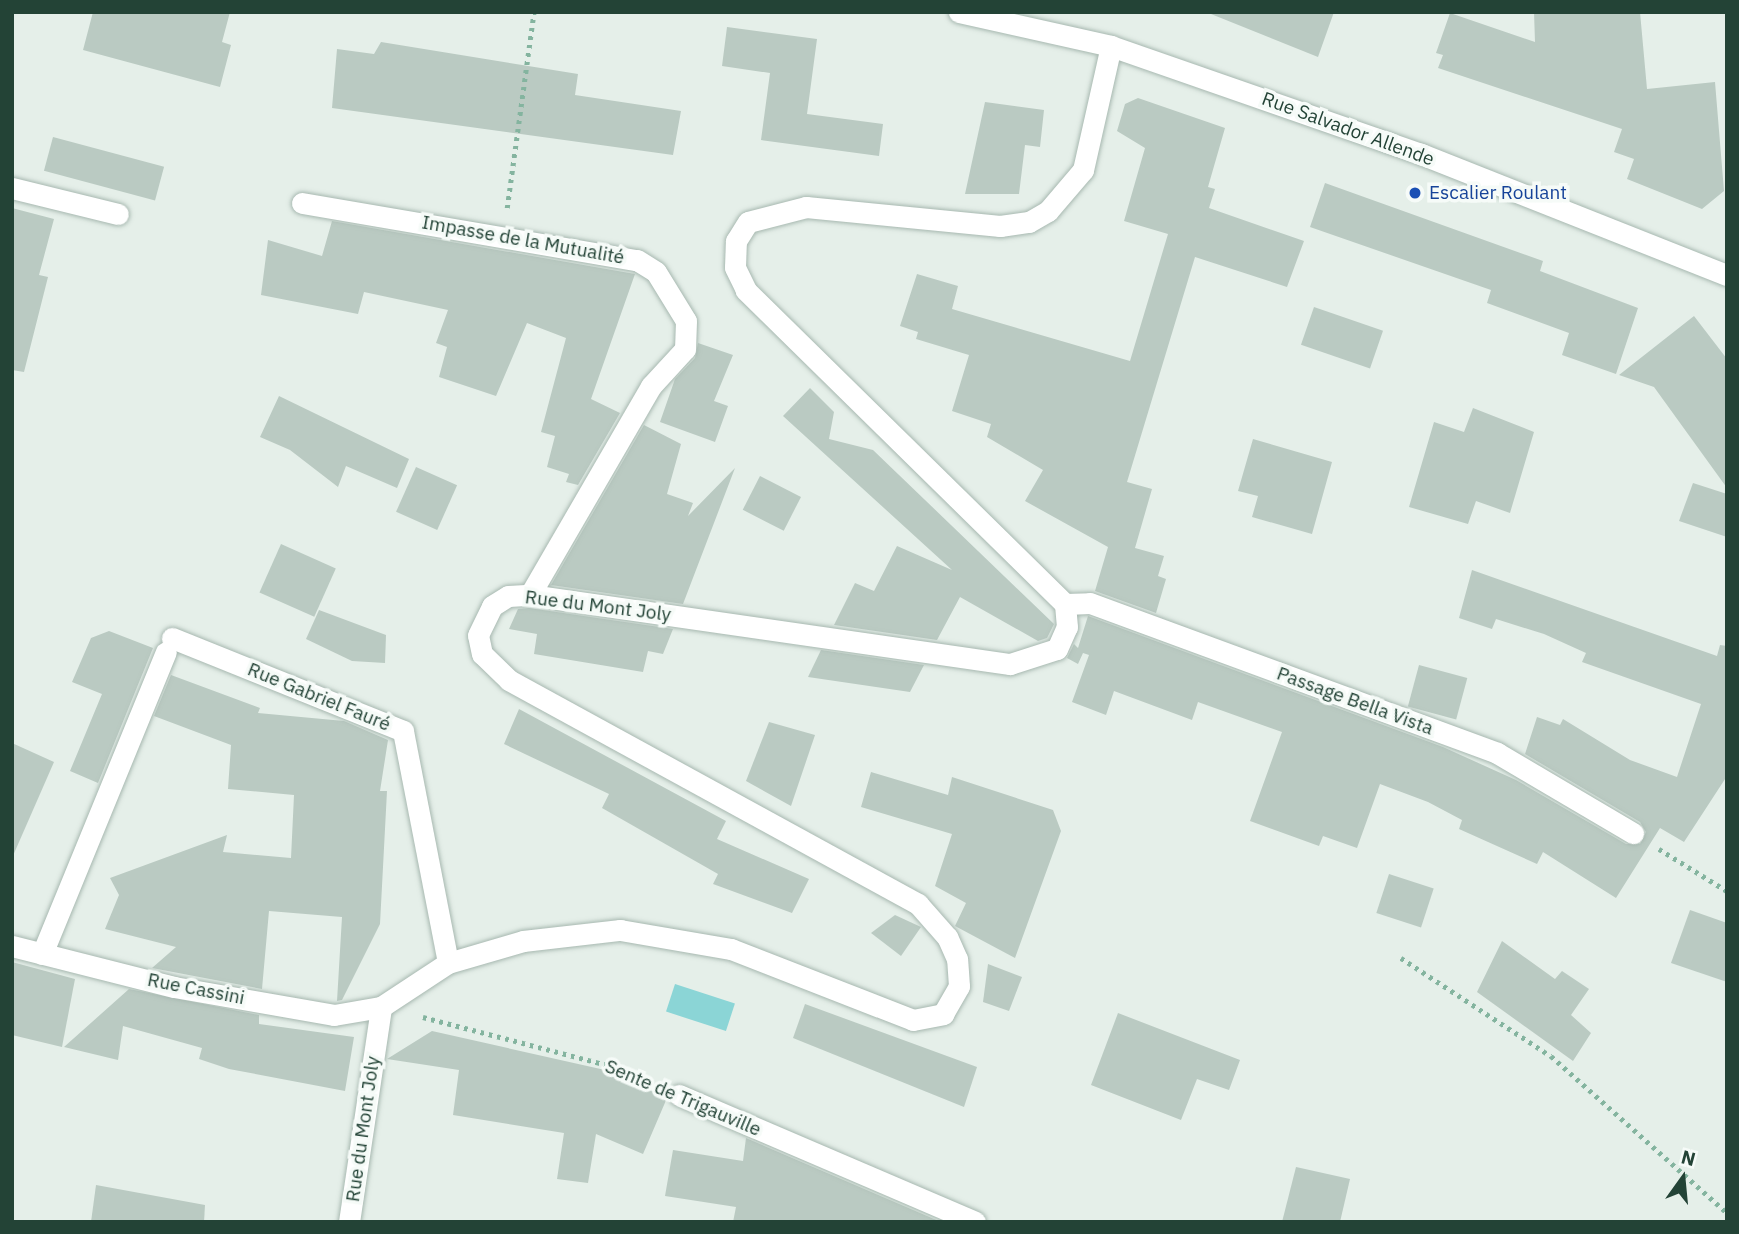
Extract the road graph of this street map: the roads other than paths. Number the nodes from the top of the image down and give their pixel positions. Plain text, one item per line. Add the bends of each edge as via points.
1 (959, 12) edge
2 (1111, 46) junction
3 (12, 188) edge
4 (302, 204) dead end
5 (118, 214) dead end
6 (1727, 275) edge
7 (530, 595) junction
8 (1065, 604) junction
9 (1633, 833) dead end
10 (12, 946) edge
11 (41, 954) junction
12 (448, 963) junction
13 (381, 1007) junction
14 (679, 1095) road end
15 (349, 1222) edge
16 (975, 1222) edge

1 - 2 street, Rue Salvador Allende
2 - 6 street, Rue Salvador Allende via 1421,154
2 - 8 street via 1083,170 1048,211 1029,222 1000,226 806,208 748,222 736,241 735,267 746,290
3 - 5 street
4 - 7 street, Impasse de la Mutualité via 637,260 656,272 689,333 679,358 651,386
7 - 8 street, Rue du Mont Joly via 1010,664 1057,649 1067,627
7 - 12 street, Rue du Mont Joly via 508,596 483,619 478,635 491,667 918,904 947,937 959,986 943,1014 913,1020 731,949 620,930 523,942
8 - 9 street, Passage Bella Vista via 1090,603 1497,753
10 - 11 street, Rue Cassini
11 - 12 street, Rue Gabriel Fauré via 169,645 403,731
11 - 13 street, Rue Cassini via 174,987 334,1015
12 - 13 street, Rue du Mont Joly
13 - 15 street, Rue du Mont Joly
14 - 16 street, Sente de Trigauville

